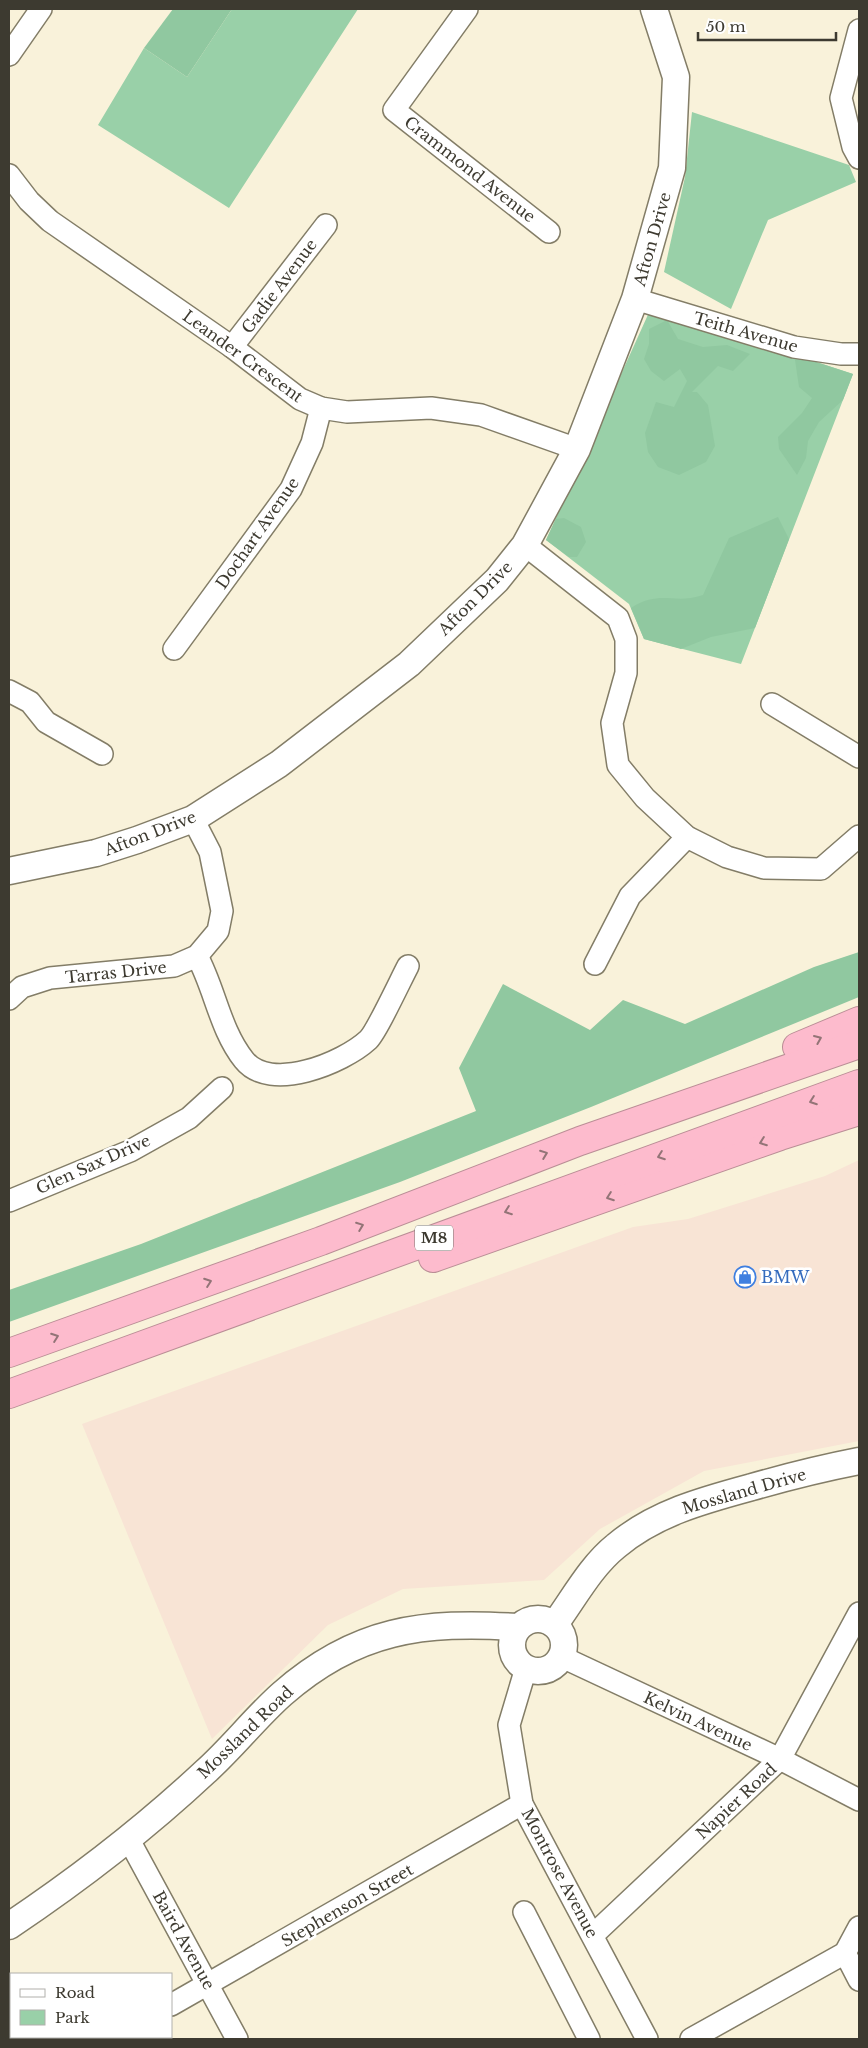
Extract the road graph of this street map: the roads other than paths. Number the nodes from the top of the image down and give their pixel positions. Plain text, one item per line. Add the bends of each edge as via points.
1 (40, 9) edge
2 (467, 9) edge
3 (654, 9) edge
4 (859, 30) edge
5 (9, 55) edge
6 (859, 158) edge
7 (9, 175) edge
8 (326, 225) dead end
9 (549, 232) dead end
10 (634, 299) junction
11 (232, 348) junction
12 (859, 354) edge
13 (321, 408) junction
14 (577, 449) junction
15 (525, 545) junction
16 (174, 649) dead end
17 (9, 691) edge
18 (772, 704) dead end
19 (102, 754) dead end
20 (859, 757) edge
21 (193, 818) junction
22 (859, 836) edge
23 (687, 837) junction
24 (9, 871) edge
25 (197, 956) junction
26 (595, 964) dead end
27 (408, 966) dead end
28 (9, 999) edge
29 (859, 1021) edge
30 (859, 1044) edge
31 (859, 1084) edge
32 (222, 1088) dead end
33 (859, 1111) edge
34 (580, 1140) junction
35 (9, 1201) edge
36 (9, 1353) edge
37 (9, 1394) edge
38 (9, 1401) edge
39 (859, 1461) edge
40 (859, 1613) edge
41 (555, 1624) junction
42 (518, 1627) junction
43 (562, 1657) junction
44 (526, 1668) junction
45 (780, 1759) junction
46 (859, 1800) edge
47 (522, 1804) junction
48 (129, 1840) junction
49 (524, 1912) dead end
50 (9, 1926) edge
51 (859, 1927) edge
52 (593, 1935) junction
53 (846, 1953) junction
54 (859, 1980) edge
55 (209, 1984) junction
56 (172, 2003) edge
57 (237, 2039) edge
58 (589, 2039) edge
59 (647, 2039) edge
60 (691, 2039) edge

1 - 5 street
2 - 9 street, Crammond Avenue via 394,110
3 - 10 street, Afton Drive via 676,77 672,168
4 - 6 street via 841,98 853,147
7 - 11 street, Leander Crescent via 50,221
8 - 11 street, Gadie Avenue
10 - 12 street, Teith Avenue via 794,347
10 - 14 street, Afton Drive
11 - 13 street, Leander Crescent via 300,399
13 - 14 street, Leander Crescent via 347,412 456,410 481,415
13 - 16 street, Dochart Avenue via 312,443 291,490
14 - 15 street, Afton Drive
15 - 21 street, Afton Drive via 497,580 409,664 279,764
15 - 23 street via 618,618 626,639 626,674 612,724 618,766 645,798
17 - 19 street via 30,702 46,722
18 - 20 street
21 - 24 street, Afton Drive via 96,853
21 - 25 street, Tarras Drive via 210,852 222,912 218,931
22 - 23 street via 821,868 764,868 727,856
23 - 26 street via 630,896
25 - 27 street via 208,976 230,1042 245,1062 267,1076 293,1074 331,1064 370,1039
25 - 28 street, Tarras Drive via 174,966 50,978 22,987
34 -> 29 highway, M8
30 - 34 highway, M8
31 -> 37 highway, M8
32 - 35 street, Glen Sax Drive via 189,1118 130,1151
33 -> 38 highway, M8
36 -> 34 highway, M8 via 321,1241
39 - 41 street, Mossland Drive via 817,1469 689,1504 661,1518 610,1551
40 - 45 street, Napier Road
41 - 42 street via 539,1618 527,1620
41 - 43 street via 563,1636
42 - 44 street via 512,1642 515,1658
42 - 48 street, Mossland Road via 476,1624 410,1628 377,1636 329,1659 282,1694 207,1771
43 - 44 street via 556,1665 541,1671
43 - 45 street, Kelvin Avenue
44 - 47 street, Montrose Avenue via 509,1725
45 - 46 street, Kelvin Avenue
45 - 52 street, Napier Road
47 - 52 street, Montrose Avenue
47 - 55 street, Stephenson Street
48 - 50 street, Mossland Road via 64,1890
48 - 55 street, Baird Avenue
49 - 58 street
51 - 53 street
52 - 59 street, Montrose Avenue
53 - 54 street
53 - 60 street
55 - 56 street, Stephenson Street
55 - 57 street, Baird Avenue

